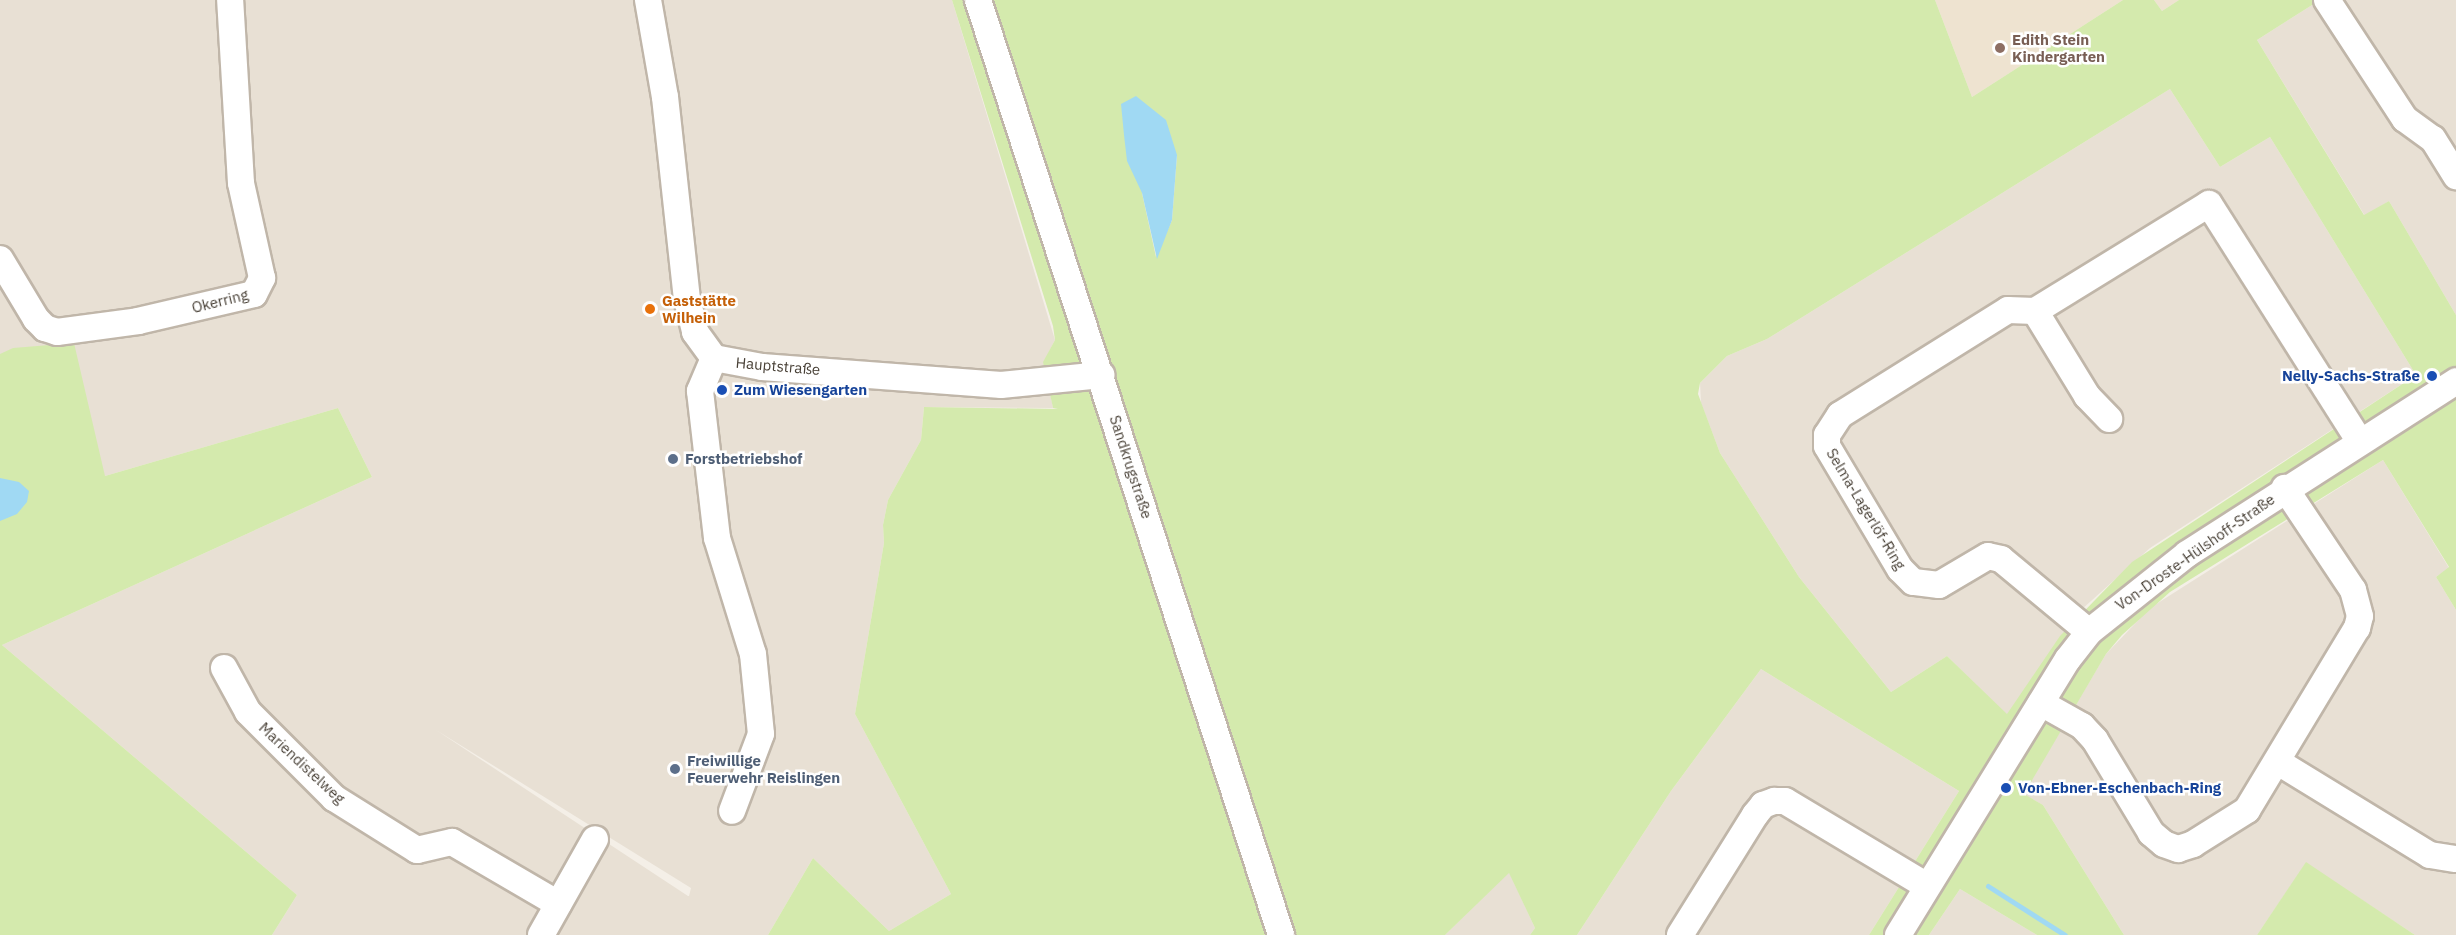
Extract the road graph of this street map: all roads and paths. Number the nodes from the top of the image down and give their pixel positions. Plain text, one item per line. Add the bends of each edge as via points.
1 (230, 0) edge
2 (648, 0) edge
3 (978, 0) edge
4 (2327, 0) edge
5 (2456, 176) edge
6 (0, 259) edge
7 (2035, 311) junction
8 (714, 358) junction
9 (1102, 375) junction
10 (2456, 381) edge
11 (2109, 419) dead end
12 (2360, 442) junction
13 (2285, 488) junction
14 (2089, 632) junction
15 (224, 668) dead end
16 (2041, 703) junction
17 (2278, 762) junction
18 (732, 811) dead end
19 (596, 839) dead end
20 (2456, 859) edge
21 (1927, 886) junction
22 (558, 904) junction
23 (541, 935) edge
24 (1281, 935) edge
25 (1680, 935) edge
26 (1898, 935) edge

1 - 6 street, Okerring via 241,183 262,278 254,294 138,321 57,332 36,319
2 - 8 street, Hauptstraße via 665,97 687,299 695,332
3 - 9 street, Sandkrugstraße
4 - 5 street via 2405,119 2433,139
7 - 11 street via 2087,396
7 - 12 street via 2209,204
7 - 14 street, Selma-Lagerlöf-Ring via 2008,310 1840,415 1827,435 1827,446 1900,569 1913,582 1939,585 1975,561 1988,556 2001,559
8 - 9 street, Hauptstraße via 762,367 1001,385
8 - 18 street via 700,391 717,538 753,654 761,734
9 - 24 street, Sandkrugstraße
10 - 12 street, Von-Droste-Hülshoff-Straße
12 - 13 street, Von-Droste-Hülshoff-Straße
13 - 14 street, Von-Droste-Hülshoff-Straße via 2187,554
13 - 17 street via 2353,590 2360,616 2357,628
14 - 16 street, Von-Droste-Hülshoff-Straße
15 - 22 street, Mariendistelweg via 248,712 334,798 417,850 452,842
16 - 17 street via 2082,726 2095,740 2151,833 2178,849 2193,844 2247,810
16 - 21 street, Von-Droste-Hülshoff-Straße
17 - 20 street via 2430,855
19 - 22 street
21 - 25 street via 1785,801 1774,801 1763,805 1755,815
21 - 26 street, Von-Droste-Hülshoff-Straße
22 - 23 street

